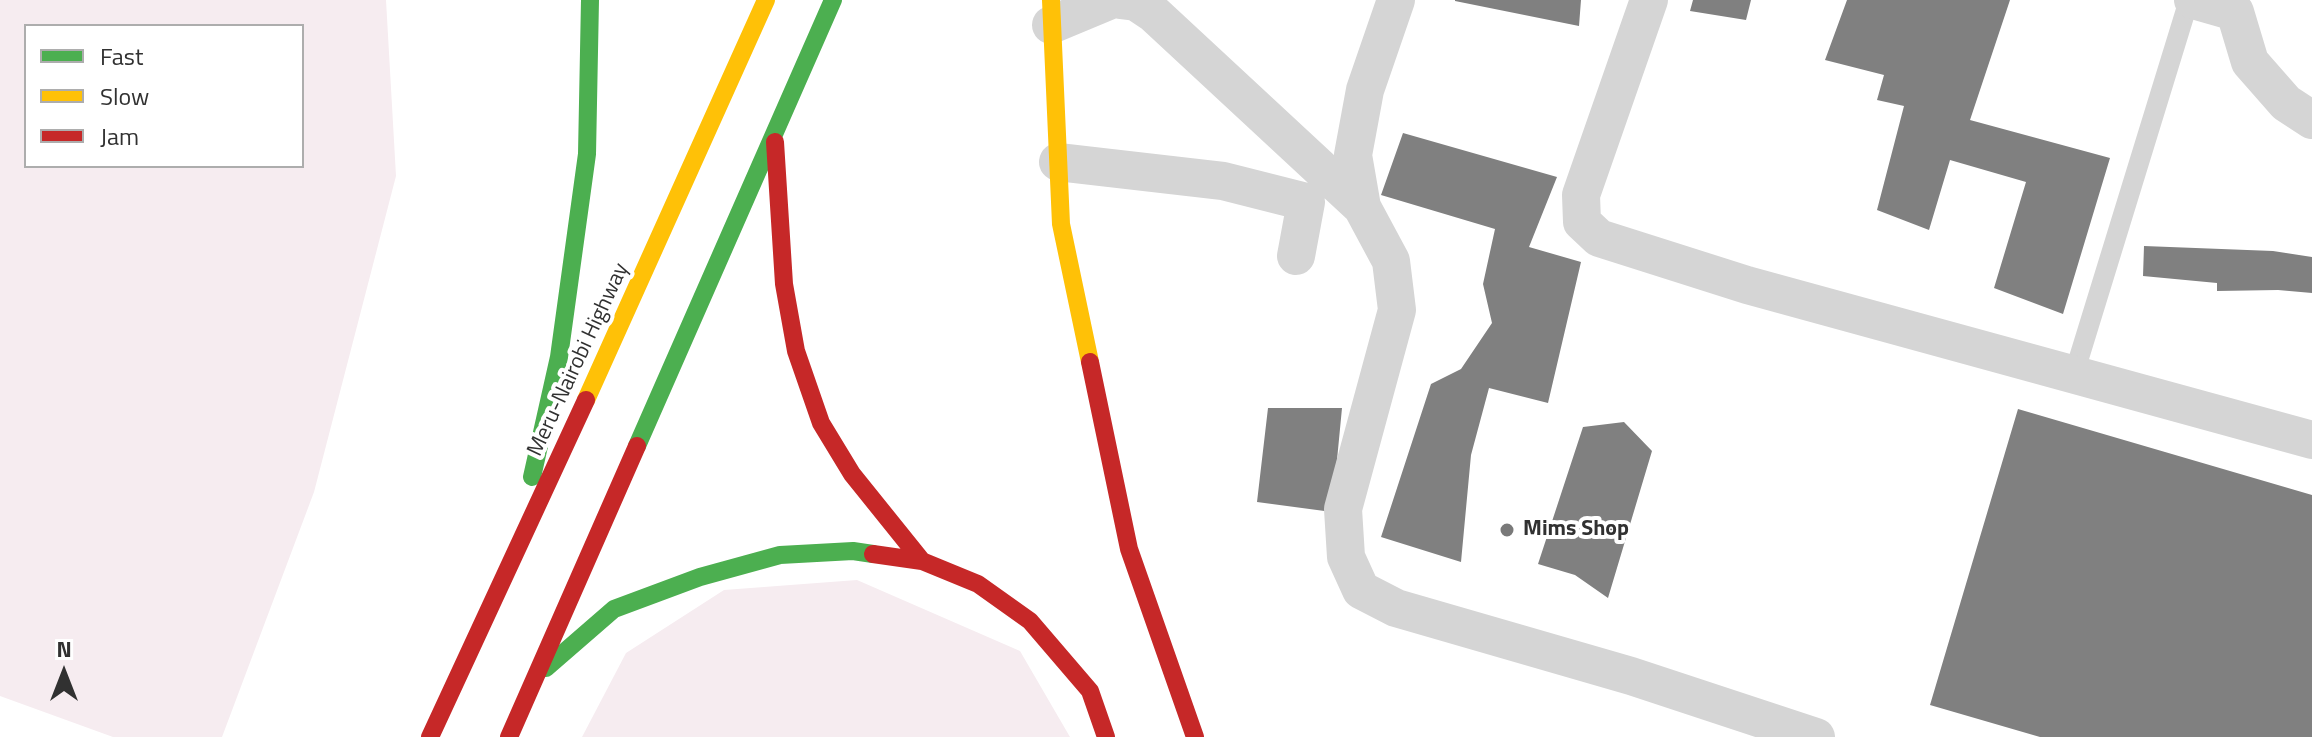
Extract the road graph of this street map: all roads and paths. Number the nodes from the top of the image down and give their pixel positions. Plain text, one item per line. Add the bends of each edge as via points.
1 (590, 0) edge
2 (766, 0) edge
3 (833, 0) edge
4 (1111, 0) edge
5 (1120, 0) edge
6 (1396, 0) edge
7 (1649, 0) edge
8 (2191, 0) edge
9 (2240, 6) edge
10 (1051, 12) edge
11 (2312, 120) edge
12 (774, 132) junction
13 (1058, 162) junction
14 (1362, 207) junction
15 (1296, 256) dead end
16 (2074, 374) junction
17 (2312, 440) edge
18 (922, 561) junction
19 (511, 565) junction
20 (539, 674) junction
21 (1797, 735) edge
22 (430, 737) edge
23 (509, 737) edge
24 (1106, 737) edge
25 (1195, 737) edge

1 - 19 highway via 587,154 568,295 559,357
2 - 19 highway, Meru-Nairobi Highway
3 - 12 highway
4 - 10 street
5 - 14 street via 1136,2 1154,14
6 - 14 street via 1365,90 1353,155
7 - 16 street via 1581,195 1582,222 1599,238 1747,285
8 - 9 street
8 - 16 lane
9 - 11 street via 2250,62 2286,103
10 - 13 highway
12 - 18 highway via 784,284 796,351 821,423 852,474
12 - 20 highway
13 - 15 street via 1223,181 1306,202
13 - 25 highway via 1061,224 1129,549
14 - 21 street via 1391,261 1397,310 1343,509 1346,557 1361,590 1396,608 1631,676
16 - 17 street
18 - 20 highway via 853,551 780,555 700,577 614,609
18 - 24 highway via 978,584 1030,621 1090,691
19 - 22 highway, Meru-Nairobi Highway
20 - 23 highway

